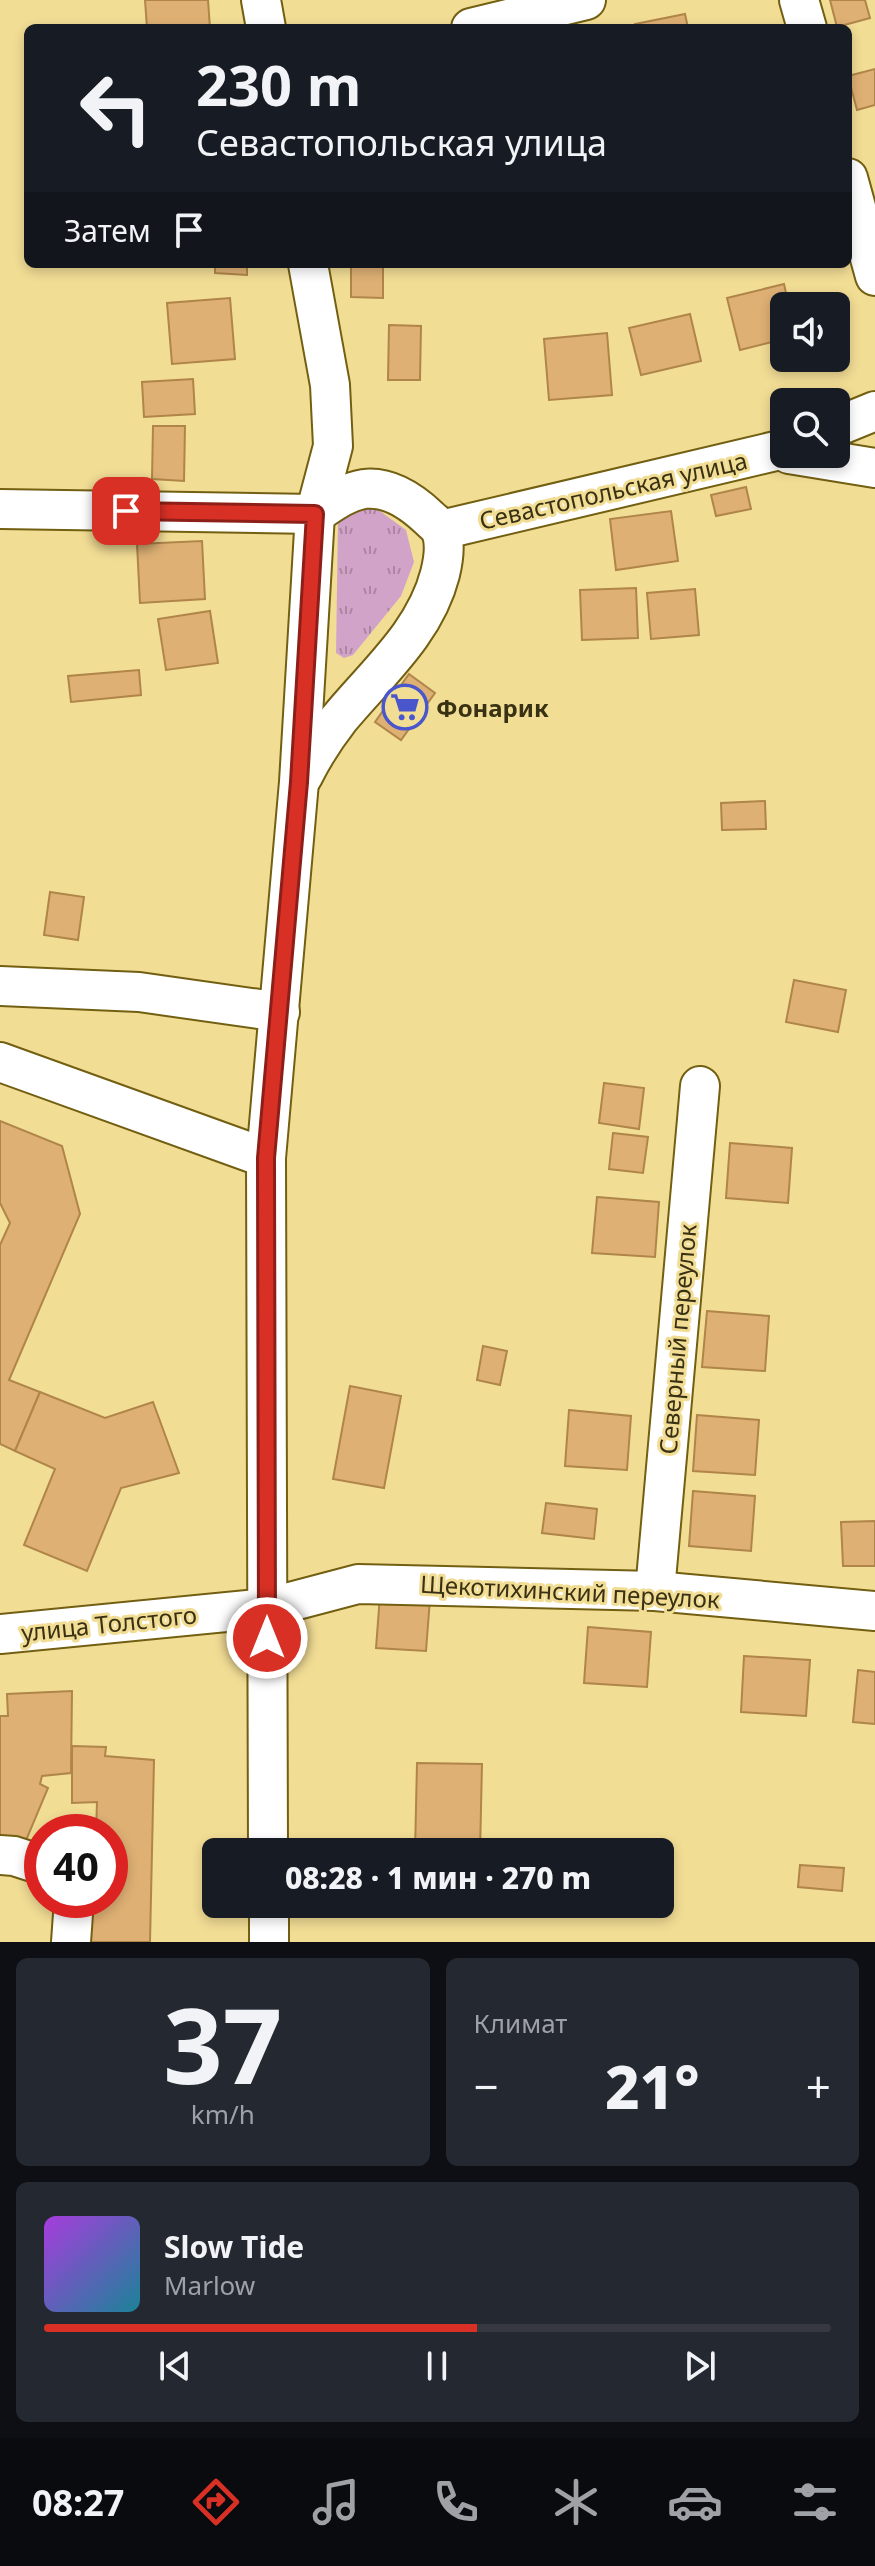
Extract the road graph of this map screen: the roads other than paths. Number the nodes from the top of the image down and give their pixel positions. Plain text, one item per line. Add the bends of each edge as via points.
1 (261, 0) edge
2 (586, 0) edge
3 (799, 0) edge
4 (265, 24) edge
5 (487, 24) edge
6 (806, 24) edge
7 (852, 193) edge
8 (309, 268) edge
9 (875, 276) edge
10 (875, 411) edge
11 (850, 421) edge
12 (770, 455) edge
13 (850, 464) edge
14 (875, 468) edge
15 (0, 509) edge
16 (315, 514) junction
17 (441, 530) junction
18 (299, 782) junction
19 (0, 986) edge
20 (280, 1012) junction
21 (0, 1062) edge
22 (700, 1086) dead end
23 (266, 1158) junction
24 (655, 1591) junction
25 (267, 1608) junction
26 (875, 1611) edge
27 (0, 1634) edge
28 (268, 1838) edge
29 (0, 1855) edge
30 (24, 1859) edge
31 (73, 1918) edge
32 (269, 1918) edge
33 (71, 1942) edge
34 (269, 1942) edge

1 - 4 street
2 - 5 street
3 - 6 street
7 - 9 street
8 - 16 street via 330,385 333,446
10 - 11 street
12 - 17 street, Севастопольская улица
13 - 14 street
15 - 16 street
16 - 17 street via 344,495 378,488 416,506
16 - 18 street
17 - 18 street via 440,574 413,634 337,722
18 - 20 street
19 - 20 street via 139,992
20 - 23 street
21 - 23 street
22 - 24 street, Северный переулок
23 - 25 street
24 - 25 street, Щекотихинский переулок via 358,1584
24 - 26 street, Щекотихинский переулок
25 - 27 street, улица Толстого
25 - 28 street
29 - 30 street
31 - 33 street
32 - 34 street

